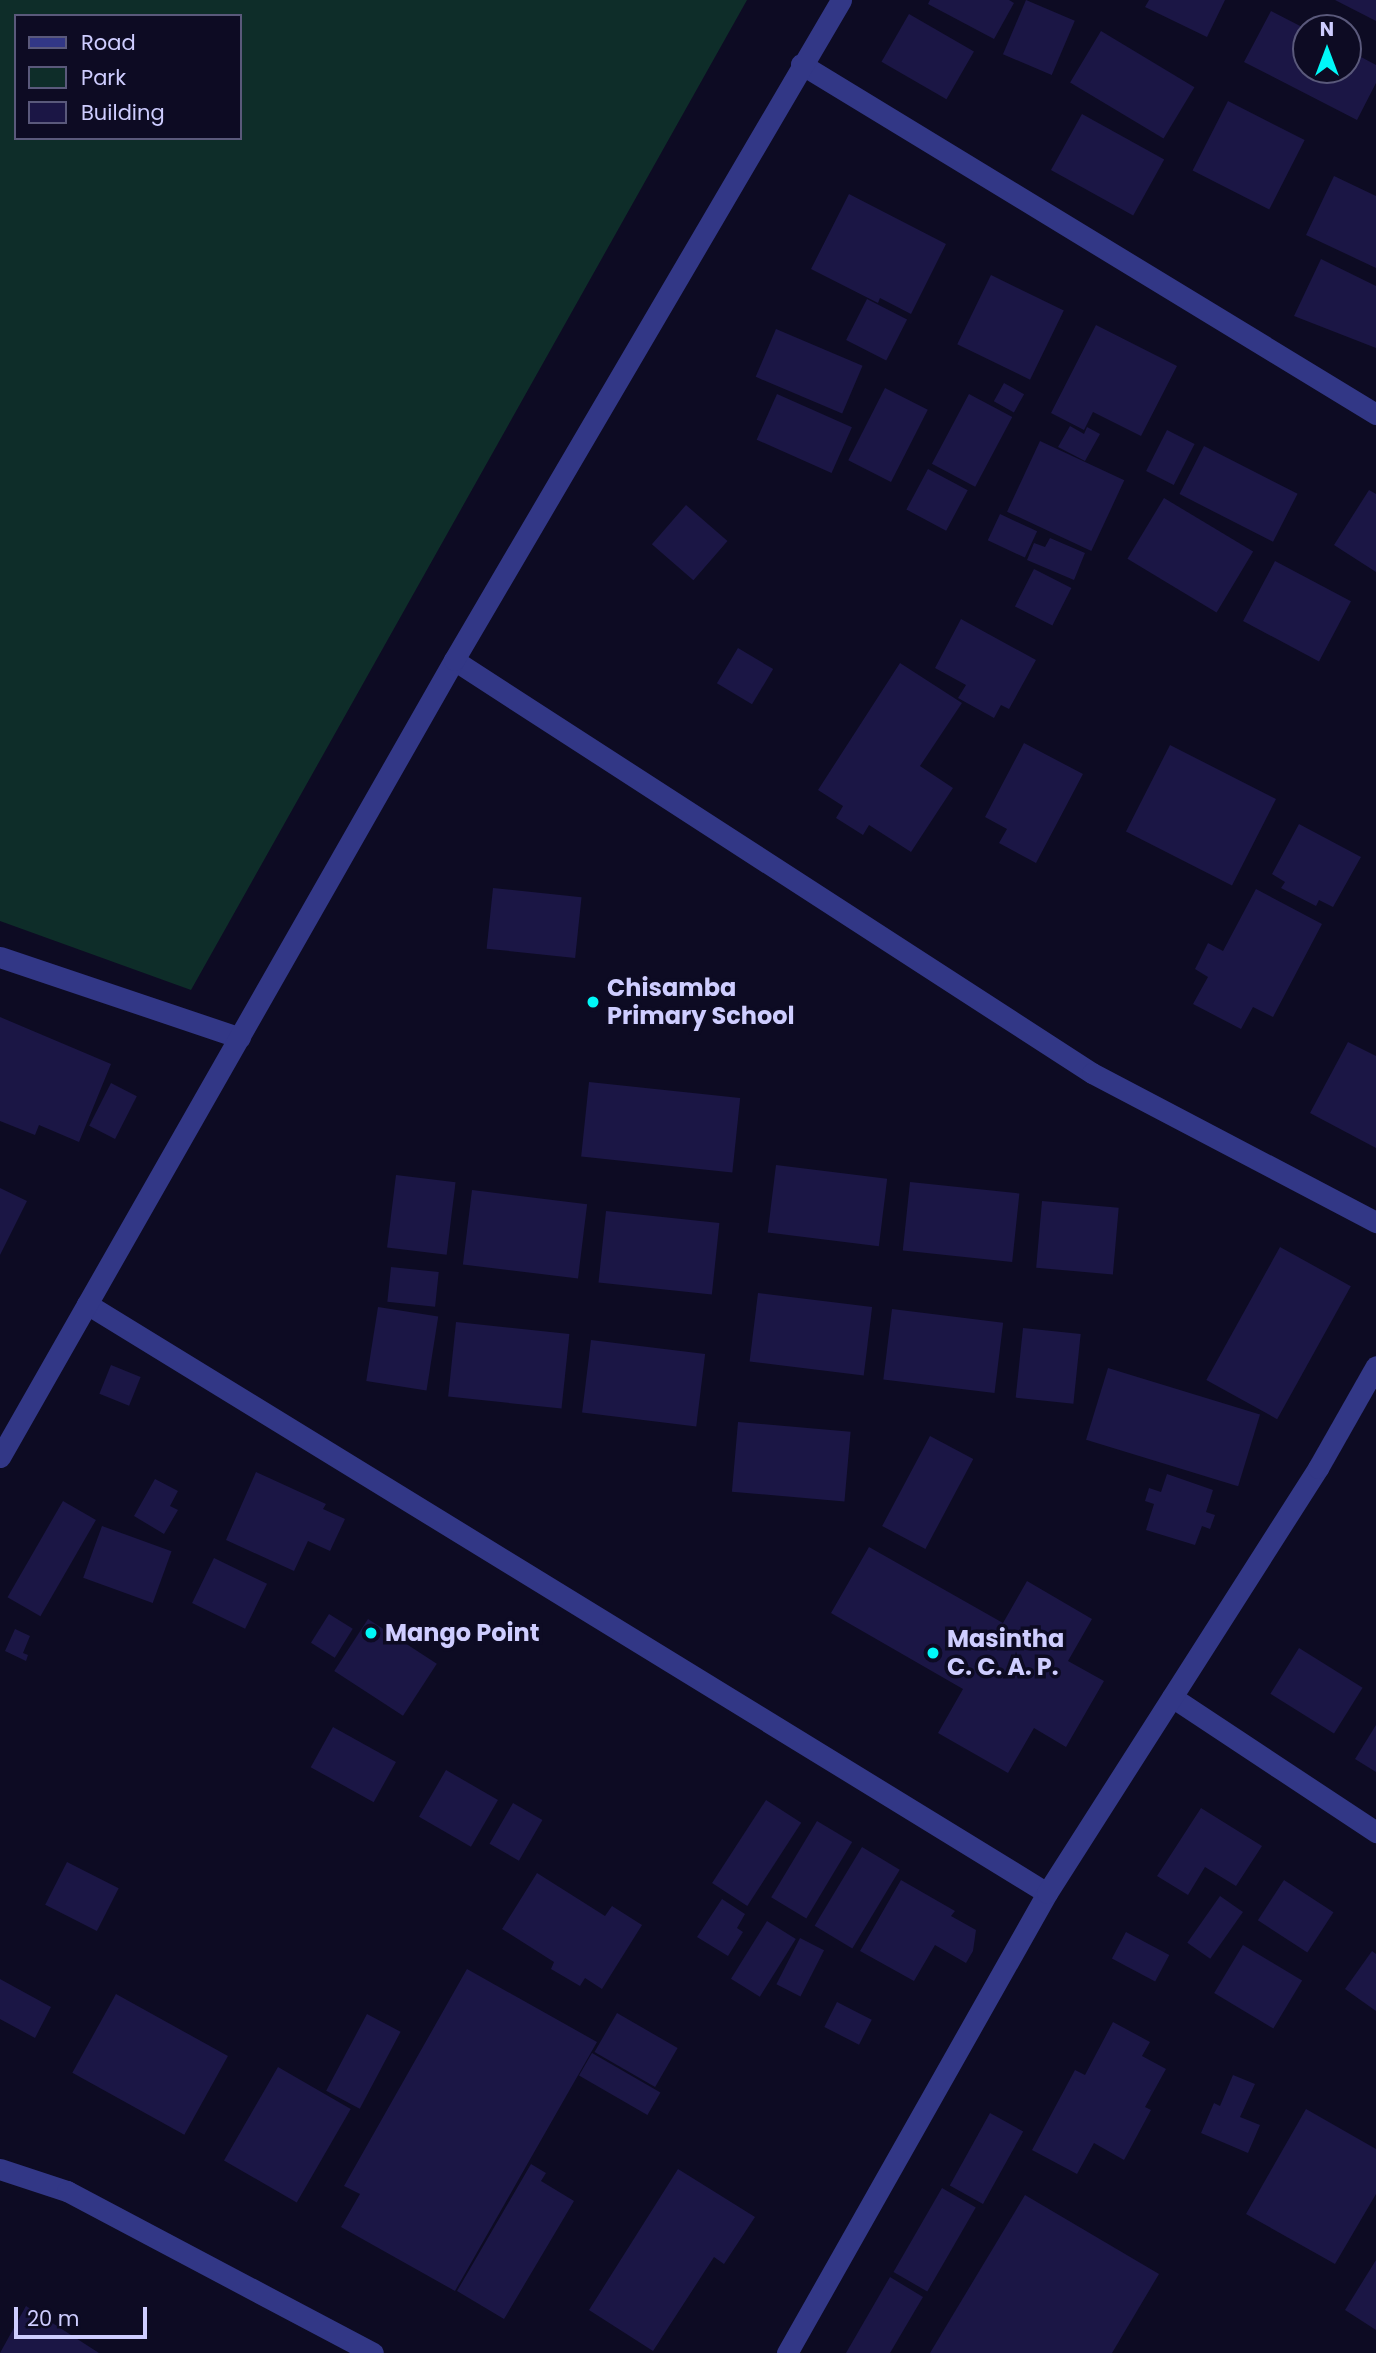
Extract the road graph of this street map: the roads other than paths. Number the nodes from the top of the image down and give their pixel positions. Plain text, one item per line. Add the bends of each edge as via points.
1 (841, 0) edge
2 (801, 64) junction
3 (1376, 414) edge
4 (454, 660) junction
5 (0, 957) edge
6 (240, 1038) junction
7 (1376, 1222) edge
8 (87, 1304) junction
9 (1376, 1366) edge
10 (0, 1457) edge
11 (1172, 1697) junction
12 (1376, 1832) edge
13 (1047, 1893) junction
14 (0, 2169) edge
15 (373, 2353) edge
16 (786, 2353) edge

1 - 2 street
2 - 3 street
2 - 4 street
4 - 6 street
4 - 7 street via 1092,1073
5 - 6 street
6 - 8 street
8 - 10 street
8 - 13 street
9 - 11 street via 1318,1468
11 - 12 street
11 - 13 street
13 - 16 street
14 - 15 street via 67,2191

